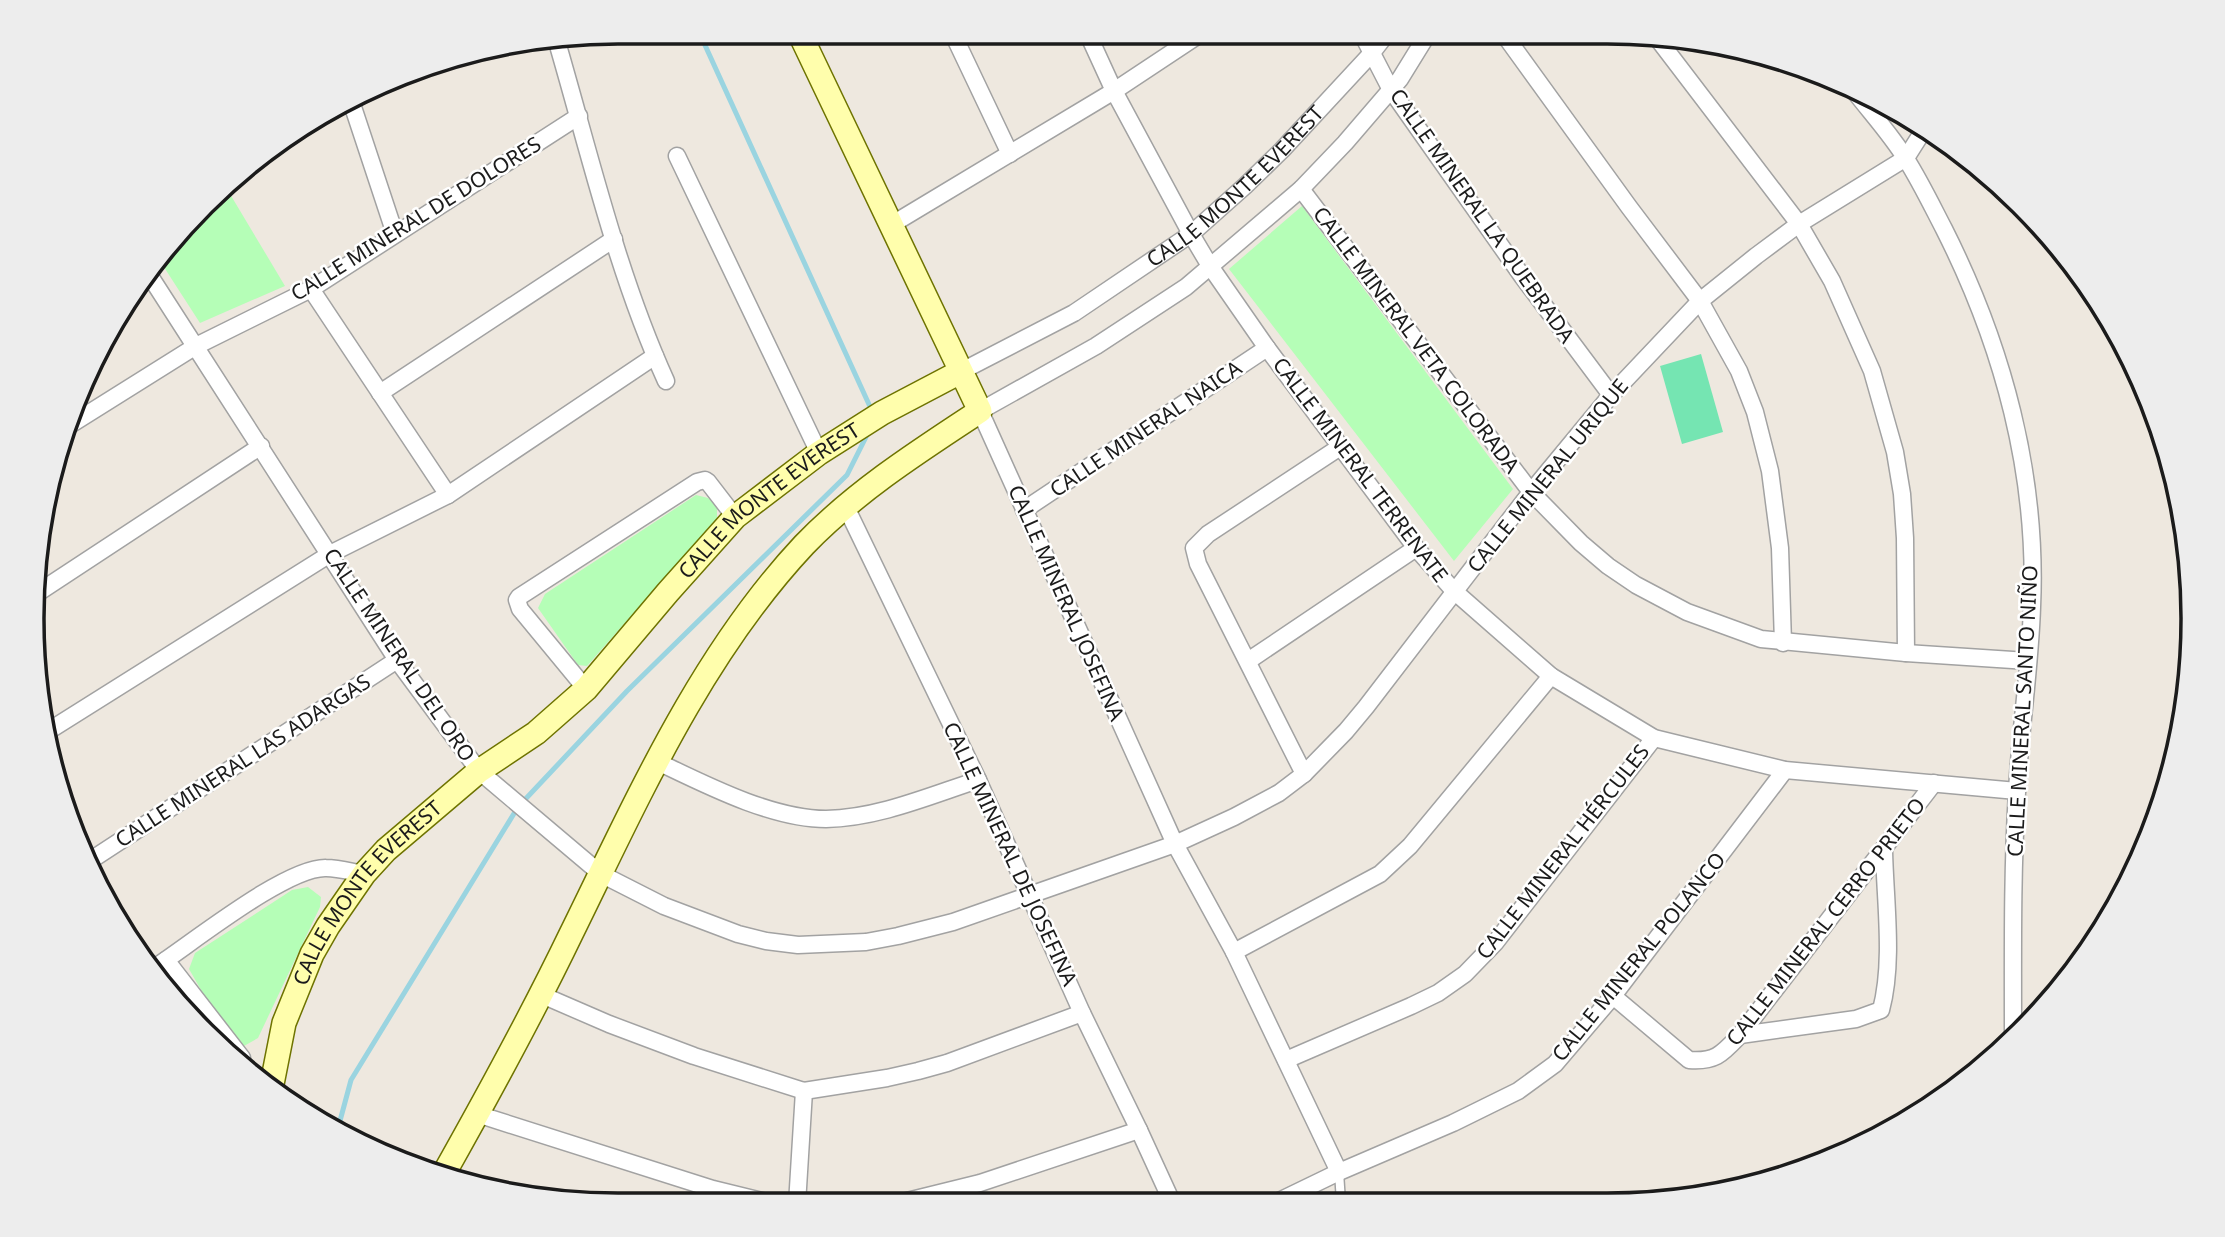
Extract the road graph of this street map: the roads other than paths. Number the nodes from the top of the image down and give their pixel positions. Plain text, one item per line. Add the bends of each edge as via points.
1 (805, 44) edge
2 (958, 44) edge
3 (1093, 44) edge
4 (1185, 44) edge
5 (1366, 44) edge
6 (1379, 44) edge
7 (1422, 44) edge
8 (1511, 44) edge
9 (559, 47) edge
10 (1664, 47) edge
11 (1371, 54) junction
12 (1114, 90) junction
13 (1391, 90) junction
14 (1865, 105) edge
15 (354, 109) edge
16 (579, 116) junction
17 (1919, 137) edge
18 (1010, 154) junction
19 (677, 156) dead end
20 (1906, 158) junction
21 (1301, 189) junction
22 (1799, 224) junction
23 (891, 226) junction
24 (395, 234) junction
25 (1191, 234) junction
26 (614, 239) junction
27 (1210, 266) junction
28 (154, 282) edge
29 (312, 289) junction
30 (1700, 301) junction
31 (196, 346) junction
32 (1267, 348) junction
33 (655, 356) junction
34 (960, 372) junction
35 (666, 381) dead end
36 (380, 393) junction
37 (1611, 395) junction
38 (980, 411) junction
39 (80, 419) edge
40 (261, 446) junction
41 (1339, 447) junction
42 (818, 453) junction
43 (1531, 492) junction
44 (448, 495) junction
45 (846, 507) junction
46 (1024, 510) junction
47 (735, 517) junction
48 (1416, 548) junction
49 (330, 554) junction
50 (45, 588) edge
51 (1454, 591) junction
52 (1783, 643) junction
53 (1906, 653) junction
54 (397, 660) junction
55 (1248, 661) junction
56 (2028, 661) junction
57 (1551, 676) junction
58 (586, 689) junction
59 (54, 727) edge
60 (1654, 738) junction
61 (657, 762) junction
62 (1785, 770) junction
63 (479, 771) junction
64 (1304, 774) junction
65 (978, 780) junction
66 (1934, 783) junction
67 (2017, 791) junction
68 (1175, 844) junction
69 (1884, 851) junction
70 (96, 857) edge
71 (364, 874) junction
72 (601, 874) junction
73 (1030, 895) junction
74 (1234, 953) junction
75 (160, 964) edge
76 (542, 995) junction
77 (1613, 996) junction
78 (1082, 1013) junction
79 (2013, 1025) edge
80 (218, 1031) edge
81 (1740, 1035) junction
82 (1286, 1060) junction
83 (273, 1077) edge
84 (804, 1091) junction
85 (477, 1114) junction
86 (1139, 1130) junction
87 (447, 1167) edge
88 (1339, 1172) junction
89 (731, 1193) edge
90 (798, 1193) edge
91 (940, 1193) edge
92 (1168, 1193) edge
93 (1296, 1193) edge
94 (1340, 1193) edge

1 - 23 street, CALLE MINERAL JOSEFINA
2 - 18 street
3 - 12 street, CALLE MINERAL TERRENATE
4 - 12 street
5 - 11 street, CALLE MINERAL LA QUEBRADA
6 - 11 street, CALLE MONTE EVEREST
7 - 13 street, CALLE MONTE EVEREST
8 - 30 street
9 - 16 street
10 - 22 street
11 - 13 street, CALLE MINERAL LA QUEBRADA
11 - 25 street, CALLE MONTE EVEREST via 1273,159
12 - 18 street
12 - 25 street, CALLE MINERAL TERRENATE
13 - 21 street, CALLE MONTE EVEREST
13 - 37 street, CALLE MINERAL LA QUEBRADA
14 - 20 street, CALLE MINERAL SANTO NIÑO
15 - 24 street
16 - 24 street, CALLE MINERAL DE DOLORES
16 - 26 street
17 - 20 street, CALLE MINERAL URIQUE
18 - 23 street
19 - 42 street
20 - 22 street, CALLE MINERAL URIQUE
20 - 56 street, CALLE MINERAL SANTO NIÑO via 1975,295 2014,413 2030,520
21 - 27 street, CALLE MONTE EVEREST
21 - 43 street, CALLE MINERAL VETA COLORADA
22 - 30 street, CALLE MINERAL URIQUE
22 - 53 street via 1851,320 1884,408 1902,494
23 - 34 street, CALLE MINERAL JOSEFINA
24 - 29 street, CALLE MINERAL DE DOLORES
25 - 27 street, CALLE MINERAL TERRENATE
25 - 34 street, CALLE MONTE EVEREST via 1074,313
26 - 33 street
26 - 36 street
27 - 32 street, CALLE MINERAL TERRENATE
27 - 38 street, CALLE MONTE EVEREST via 1096,346
28 - 31 street, CALLE MINERAL DEL ORO
29 - 31 street, CALLE MINERAL DE DOLORES
29 - 36 street
30 - 37 street, CALLE MINERAL URIQUE
30 - 52 street via 1739,370 1768,460 1780,548
31 - 39 street, CALLE MINERAL DE DOLORES
31 - 40 street, CALLE MINERAL DEL ORO
32 - 41 street, CALLE MINERAL TERRENATE
32 - 46 street, CALLE MINERAL NAICA
33 - 35 street
33 - 44 street
34 - 38 street, CALLE MINERAL JOSEFINA
34 - 42 street, CALLE MONTE EVEREST
36 - 44 street
37 - 43 street, CALLE MINERAL URIQUE
38 - 45 street, CALLE MONTE EVEREST via 900,464
38 - 46 street, CALLE MINERAL JOSEFINA
40 - 49 street, CALLE MINERAL DEL ORO
40 - 50 street
41 - 48 street, CALLE MINERAL TERRENATE
41 - 55 street via 1194,548
42 - 47 street, CALLE MONTE EVEREST
43 - 51 street, CALLE MINERAL URIQUE
43 - 52 street, CALLE MINERAL VETA COLORADA via 1608,566 1659,599 1711,623
44 - 49 street
45 - 61 street, CALLE MONTE EVEREST via 804,545 752,608 711,665
45 - 65 street, CALLE MINERAL DE JOSEFINA
46 - 68 street, CALLE MINERAL JOSEFINA
47 - 58 street, CALLE MONTE EVEREST
47 - 58 street via 705,480 697,482 517,600 523,614
48 - 51 street, CALLE MINERAL TERRENATE
48 - 55 street
49 - 54 street, CALLE MINERAL DEL ORO
49 - 59 street
51 - 57 street, CALLE MINERAL TERRENATE
51 - 64 street, CALLE MINERAL URIQUE via 1366,707
52 - 53 street, CALLE MINERAL VETA COLORADA
53 - 56 street, CALLE MINERAL VETA COLORADA
54 - 63 street, CALLE MINERAL DEL ORO
54 - 70 street, CALLE MINERAL LAS ADARGAS
55 - 64 street
56 - 67 street, CALLE MINERAL SANTO NIÑO
57 - 60 street, CALLE MINERAL TERRENATE
57 - 74 street via 1410,846 1380,874
58 - 63 street, CALLE MONTE EVEREST via 536,733
60 - 62 street, CALLE MINERAL TERRENATE
60 - 82 street, CALLE MINERAL HÉRCULES via 1465,974 1411,1006
61 - 65 street via 733,797 825,819 893,807
61 - 72 street, CALLE MONTE EVEREST
62 - 66 street, CALLE MINERAL TERRENATE
62 - 77 street, CALLE MINERAL POLANCO
63 - 71 street, CALLE MONTE EVEREST
63 - 72 street, CALLE MINERAL DEL ORO
64 - 68 street, CALLE MINERAL URIQUE via 1268,799
65 - 73 street, CALLE MINERAL DE JOSEFINA
66 - 67 street, CALLE MINERAL TERRENATE
66 - 69 street, CALLE MINERAL CERRO PRIETO
67 - 79 street, CALLE MINERAL SANTO NIÑO
68 - 73 street, CALLE MINERAL URIQUE
68 - 74 street, CALLE MINERAL JOSEFINA
69 - 81 street, CALLE MINERAL CERRO PRIETO
69 - 81 street via 1888,967 1881,1010 1856,1019
71 - 75 street via 325,867 308,871 265,892
71 - 83 street, CALLE MONTE EVEREST via 328,926 298,985 284,1023
72 - 73 street, CALLE MINERAL DEL ORO via 664,906 738,934 798,945 898,936
72 - 76 street, CALLE MONTE EVEREST
73 - 78 street, CALLE MINERAL DE JOSEFINA
74 - 82 street, CALLE MINERAL JOSEFINA
75 - 80 street
76 - 84 street via 694,1056
76 - 85 street, CALLE MONTE EVEREST
77 - 81 street, CALLE MINERAL CERRO PRIETO via 1689,1059 1721,1056
77 - 88 street, CALLE MINERAL POLANCO via 1555,1064 1518,1091
78 - 84 street via 928,1068
78 - 86 street, CALLE MINERAL DE JOSEFINA
82 - 88 street, CALLE MINERAL JOSEFINA
84 - 90 street
85 - 87 street, CALLE MONTE EVEREST
85 - 89 street
86 - 91 street
86 - 92 street, CALLE MINERAL DE JOSEFINA
88 - 93 street, CALLE MINERAL POLANCO
88 - 94 lane

